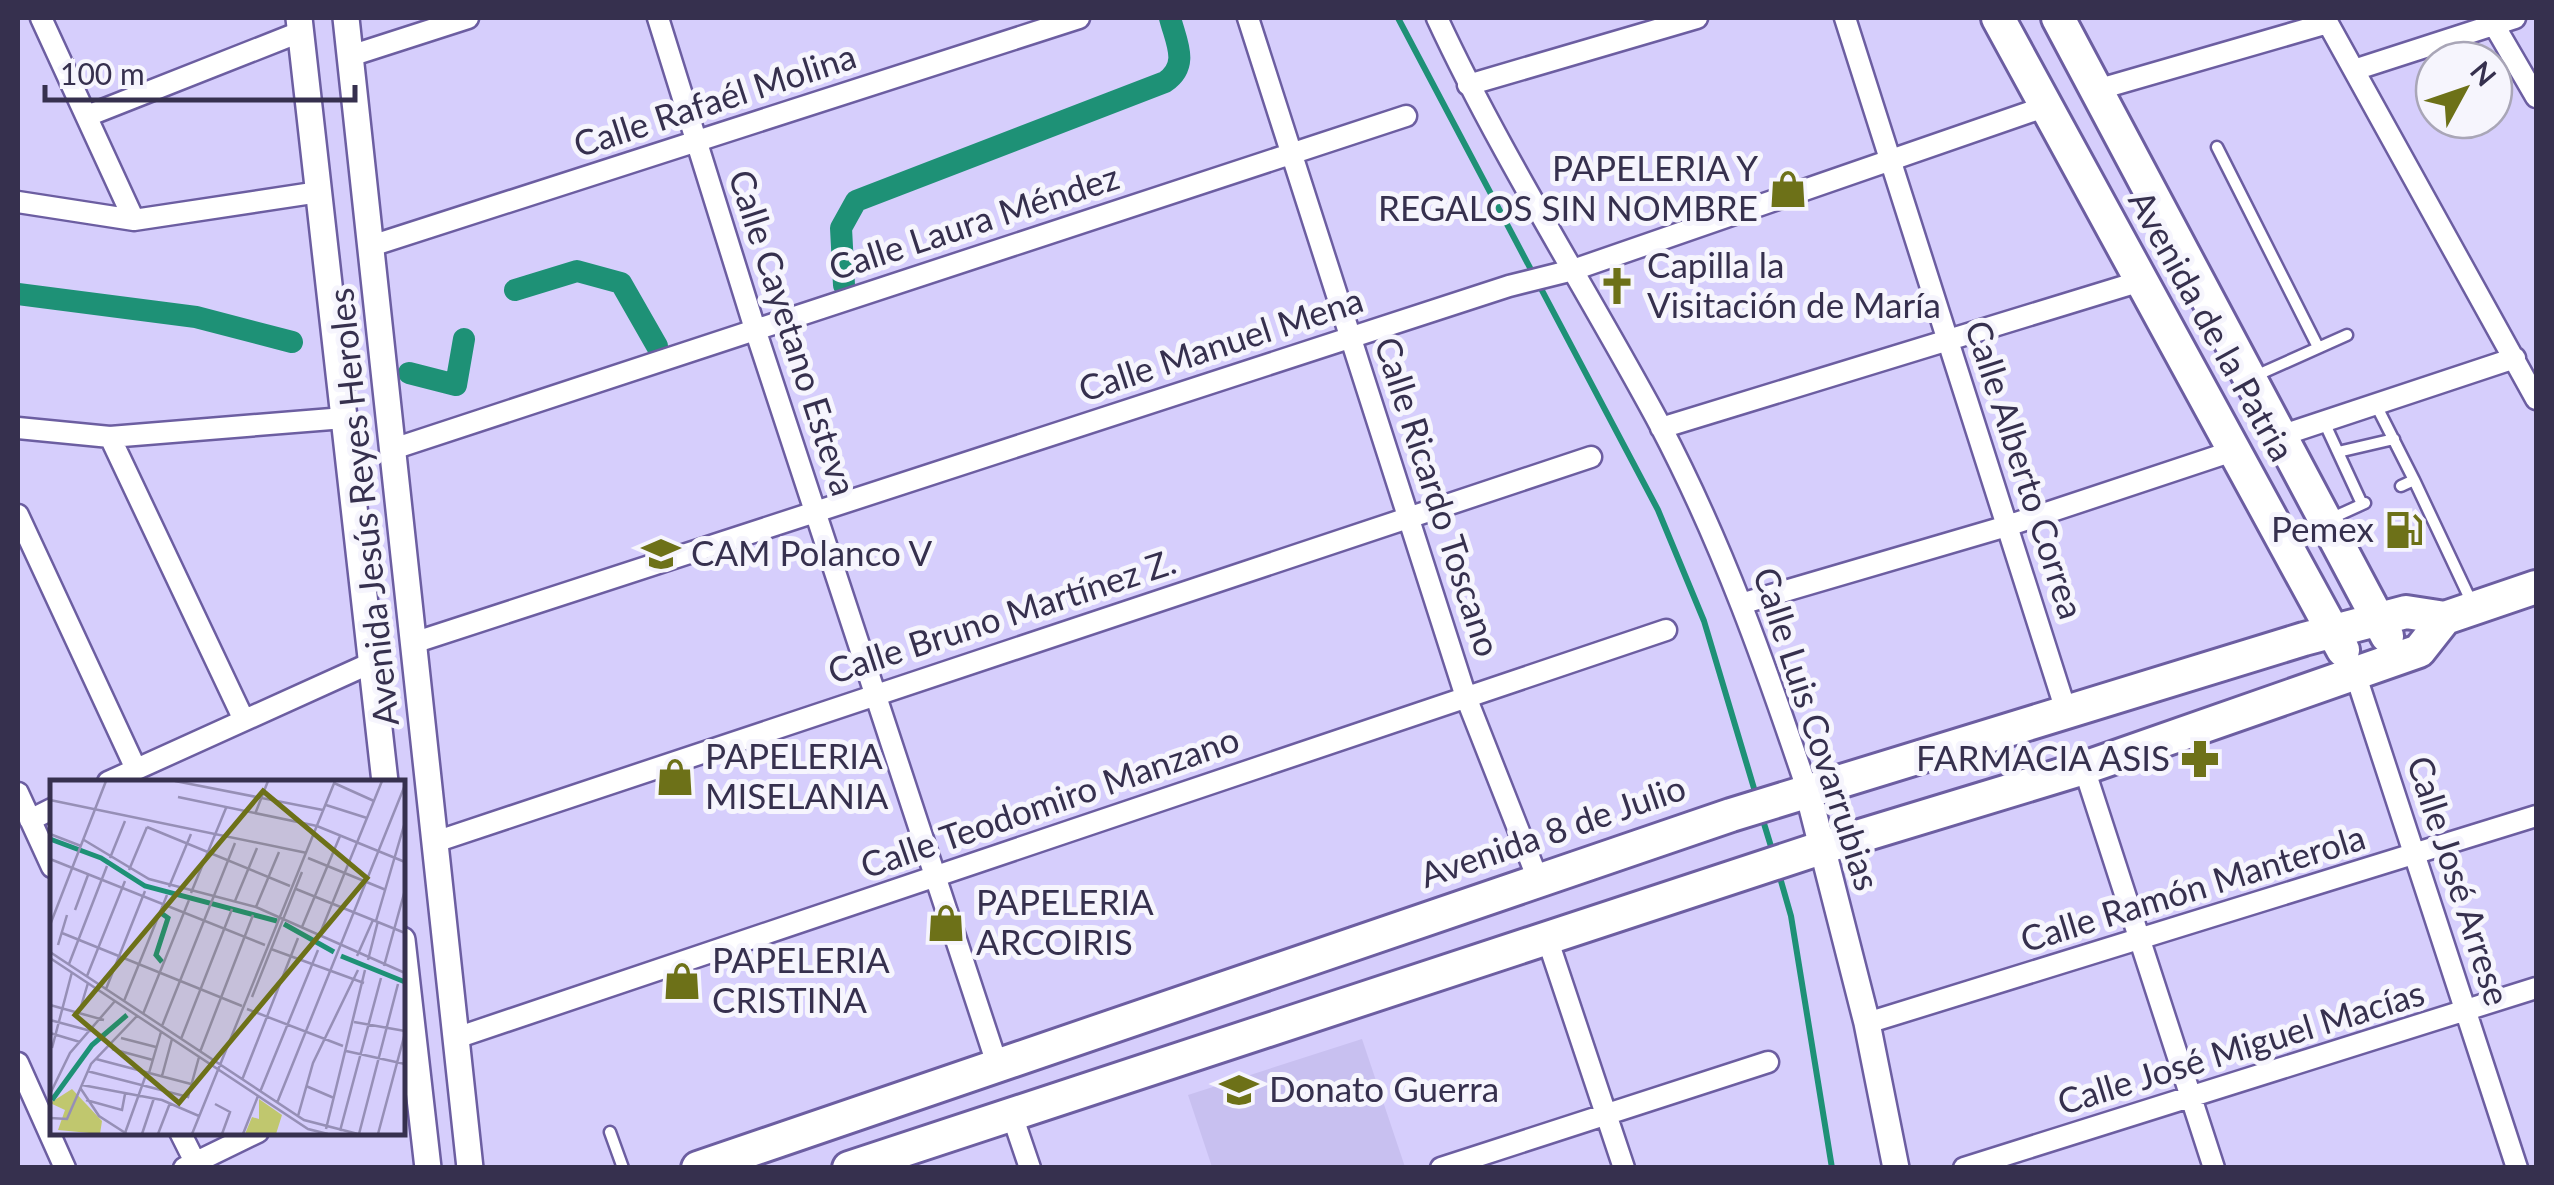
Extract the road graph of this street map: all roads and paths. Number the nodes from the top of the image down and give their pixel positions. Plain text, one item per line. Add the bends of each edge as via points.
1 (41, 18) edge
2 (346, 18) edge
3 (468, 18) edge
4 (658, 18) edge
5 (1079, 18) edge
6 (1248, 18) edge
7 (1438, 18) edge
8 (1696, 18) edge
9 (1845, 18) edge
10 (1998, 18) edge
11 (2058, 18) edge
12 (2515, 18) edge
13 (2326, 20) edge
14 (2492, 21) edge
15 (300, 25) edge
16 (350, 56) junction
17 (2354, 70) junction
18 (1468, 85) junction
19 (2096, 90) junction
20 (2536, 97) edge
21 (2046, 106) junction
22 (87, 116) junction
23 (1406, 116) dead end
24 (696, 141) junction
25 (2217, 148) dead end
26 (1293, 152) junction
27 (1890, 158) junction
28 (318, 192) junction
29 (18, 202) edge
30 (134, 220) junction
31 (371, 246) junction
32 (1568, 270) junction
33 (2141, 281) junction
34 (755, 329) junction
35 (2346, 335) dead end
36 (1351, 337) junction
37 (1949, 343) junction
38 (2318, 347) junction
39 (2515, 358) junction
40 (2252, 378) junction
41 (2536, 399) edge
42 (2376, 404) junction
43 (344, 418) junction
44 (2324, 422) junction
45 (18, 428) edge
46 (1661, 428) junction
47 (2284, 434) junction
48 (110, 437) junction
49 (2394, 439) junction
50 (392, 449) junction
51 (2234, 451) junction
52 (2338, 452) junction
53 (1591, 456) dead end
54 (2414, 480) junction
55 (2402, 486) dead end
56 (815, 512) junction
57 (1410, 514) junction
58 (18, 515) edge
59 (2328, 520) junction
60 (2007, 526) junction
61 (2536, 587) edge
62 (1744, 603) junction
63 (2460, 613) junction
64 (2378, 620) junction
65 (1666, 630) dead end
66 (2333, 632) junction
67 (413, 643) junction
68 (2399, 658) junction
69 (371, 663) junction
70 (2355, 673) junction
71 (875, 693) junction
72 (1466, 697) junction
73 (2068, 714) junction
74 (242, 718) junction
75 (2084, 768) junction
76 (136, 769) junction
77 (112, 780) edge
78 (385, 780) edge
79 (1795, 796) junction
80 (18, 797) edge
81 (50, 810) edge
82 (2536, 816) edge
83 (30, 820) junction
84 (434, 842) junction
85 (1811, 852) junction
86 (2415, 855) junction
87 (50, 863) edge
88 (935, 877) junction
89 (1537, 878) junction
90 (1547, 938) junction
91 (2140, 938) junction
92 (2536, 988) edge
93 (405, 992) edge
94 (2468, 1011) junction
95 (1868, 1023) junction
96 (456, 1038) junction
97 (409, 1062) edge
98 (1768, 1062) dead end
99 (18, 1063) edge
100 (998, 1067) junction
101 (2191, 1099) junction
102 (1606, 1112) junction
103 (1012, 1115) junction
104 (610, 1132) dead end
105 (50, 1134) edge
106 (50, 1135) edge
107 (181, 1135) edge
108 (252, 1135) edge
109 (189, 1165) edge
110 (853, 1167) edge
111 (65, 1168) edge
112 (428, 1168) edge
113 (470, 1168) edge
114 (623, 1168) edge
115 (698, 1168) edge
116 (1030, 1168) edge
117 (1441, 1168) edge
118 (1624, 1168) edge
119 (1896, 1168) edge
120 (1964, 1168) edge
121 (2214, 1168) edge
122 (2518, 1168) edge

1 - 22 street
2 - 16 street, Avenida Jesús Reyes Heroles
3 - 16 street
4 - 24 street, Calle Cayetano Esteva
5 - 24 street, Calle Rafaél Molina
6 - 26 street, Calle Ricardo Toscano
7 - 18 street, Calle Luis Covarrubias
8 - 18 street
9 - 27 street, Calle Alberto Correa
10 - 21 main road, Avenida de la Patria
11 - 19 main road, Avenida de la Patria
12 - 14 street
13 - 17 street
13 - 19 street
14 - 17 street
14 - 20 street
15 - 22 street
15 - 28 street, Avenida Jesús Reyes Heroles
16 - 31 street, Avenida Jesús Reyes Heroles
17 - 39 street
18 - 32 street, Calle Luis Covarrubias
19 - 40 main road, Avenida de la Patria
21 - 27 street, Calle Manuel Mena
21 - 33 main road, Avenida de la Patria
22 - 30 street
23 - 26 street, Calle Laura Méndez
24 - 31 street, Calle Rafaél Molina
24 - 34 street, Calle Cayetano Esteva
25 - 38 lane
26 - 34 street, Calle Laura Méndez
26 - 36 street, Calle Ricardo Toscano
27 - 32 street, Calle Manuel Mena
27 - 37 street, Calle Alberto Correa
28 - 30 street
28 - 43 street, Avenida Jesús Reyes Heroles
29 - 30 street
31 - 50 street, Avenida Jesús Reyes Heroles
32 - 36 street, Calle Manuel Mena
32 - 46 street, Calle Luis Covarrubias
33 - 37 street
33 - 51 main road, Avenida de la Patria
34 - 50 street, Calle Laura Méndez
34 - 56 street, Calle Cayetano Esteva
35 - 38 lane
36 - 56 street, Calle Manuel Mena
36 - 57 street, Calle Ricardo Toscano
37 - 46 street
37 - 60 street, Calle Alberto Correa
38 - 40 lane
39 - 41 street
39 - 42 street
40 - 47 main road, Avenida de la Patria
42 - 44 street
42 - 49 lane
43 - 48 street
43 - 69 street, Avenida Jesús Reyes Heroles
44 - 47 street
44 - 52 lane
45 - 48 street
46 - 62 street, Calle Luis Covarrubias
47 - 59 main road, Avenida de la Patria
48 - 74 street
49 - 52 lane
49 - 54 lane
50 - 67 street, Avenida Jesús Reyes Heroles
51 - 60 street
51 - 66 main road, Avenida de la Patria
52 - 59 lane via 2364,503
53 - 57 street, Calle Bruno Martínez Z.
54 - 55 lane
54 - 63 lane
56 - 67 street, Calle Manuel Mena
56 - 71 street, Calle Cayetano Esteva
57 - 71 street, Calle Bruno Martínez Z.
57 - 72 street, Calle Ricardo Toscano
58 - 76 street
59 - 64 main road, Avenida de la Patria
60 - 62 street
60 - 73 street, Calle Alberto Correa
61 - 63 main road, Avenida 8 de Julio
62 - 79 street, Calle Luis Covarrubias
63 - 64 main road, Avenida 8 de Julio via 2406,612
63 - 68 main road, Avenida 8 de Julio via 2419,651
64 - 66 main road, Avenida 8 de Julio
64 - 68 main road, Avenida de la Patria
65 - 72 street, Calle Teodomiro Manzano
66 - 70 main road, Avenida de la Patria
66 - 73 main road, Avenida 8 de Julio
67 - 84 street, Avenida Jesús Reyes Heroles
68 - 70 main road, Avenida 8 de Julio
69 - 74 street
69 - 78 street, Avenida Jesús Reyes Heroles
70 - 75 main road, Avenida 8 de Julio
70 - 86 street, Calle José Arrese
71 - 84 street, Calle Bruno Martínez Z.
71 - 88 street, Calle Cayetano Esteva
72 - 88 street, Calle Teodomiro Manzano
72 - 89 street, Calle Ricardo Toscano
73 - 79 main road, Avenida 8 de Julio
74 - 76 street
75 - 85 main road, Avenida 8 de Julio
75 - 91 street
76 - 77 street
79 - 85 street, Calle Luis Covarrubias
79 - 89 main road, Avenida 8 de Julio
80 - 83 street
81 - 83 street
82 - 86 street, Calle Ramón Manterola
83 - 87 street
84 - 96 street, Avenida Jesús Reyes Heroles
85 - 90 main road, Avenida 8 de Julio
85 - 95 street, Calle Luis Covarrubias
86 - 91 street, Calle Ramón Manterola
86 - 94 street, Calle José Arrese
88 - 96 street, Calle Teodomiro Manzano
88 - 100 street, Calle Cayetano Esteva
89 - 100 main road, Avenida 8 de Julio
90 - 102 street
90 - 103 main road, Avenida 8 de Julio
91 - 95 street, Calle Ramón Manterola
91 - 101 street
92 - 94 street, Calle José Miguel Macías
93 - 97 street
94 - 101 street, Calle José Miguel Macías
94 - 122 street, Calle José Arrese
95 - 119 street, Calle Luis Covarrubias
96 - 113 street, Avenida Jesús Reyes Heroles
97 - 112 street
98 - 102 street
99 - 105 street
100 - 115 main road, Avenida 8 de Julio
101 - 120 street, Calle José Miguel Macías
101 - 121 street
102 - 117 street
102 - 118 street
103 - 110 main road, Avenida 8 de Julio via 924,1150
103 - 116 street
104 - 114 lane
106 - 111 street
107 - 109 street
108 - 109 street

